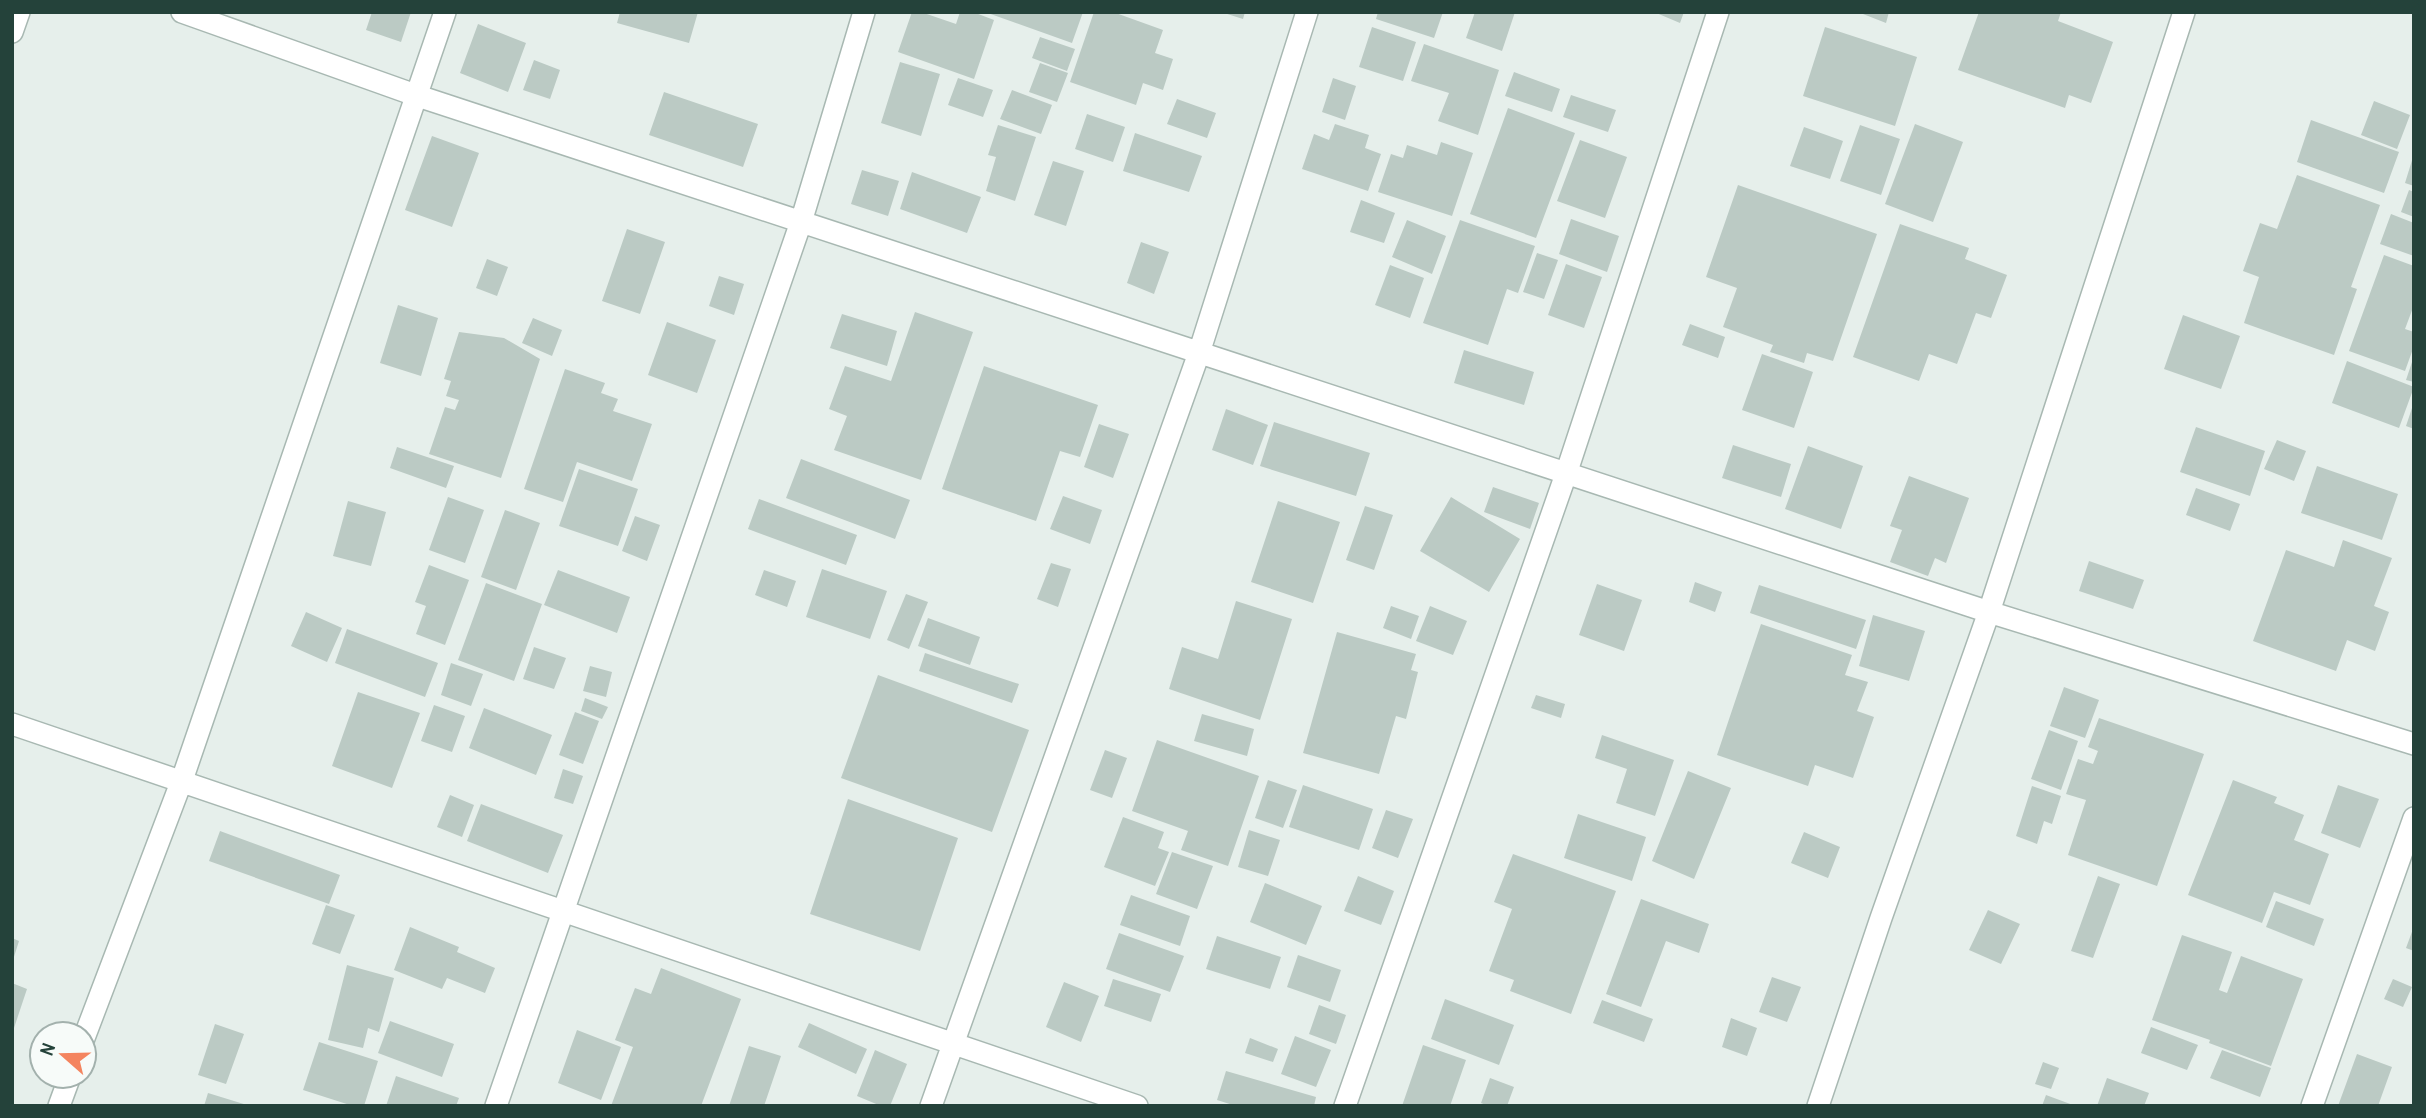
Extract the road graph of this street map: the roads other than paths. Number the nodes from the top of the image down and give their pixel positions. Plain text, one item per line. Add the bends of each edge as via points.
1 (19, 12) edge
2 (182, 12) edge
3 (445, 12) edge
4 (864, 12) edge
5 (1307, 12) edge
6 (1718, 12) edge
7 (2184, 12) edge
8 (12, 32) edge
9 (418, 96) junction
10 (801, 222) junction
11 (1199, 353) junction
12 (1566, 474) junction
13 (1989, 612) junction
14 (12, 724) edge
15 (2414, 744) edge
16 (182, 780) junction
17 (2414, 818) edge
18 (562, 909) junction
19 (91, 1020) edge
20 (955, 1044) junction
21 (496, 1106) edge
22 (931, 1106) edge
23 (1137, 1106) edge
24 (1345, 1106) edge
25 (1818, 1106) edge
26 (2312, 1106) edge

1 - 8 street
2 - 9 street
3 - 9 street
4 - 10 street
5 - 11 street
6 - 12 street
7 - 13 street
9 - 10 street
9 - 16 street
10 - 11 street
10 - 18 street
11 - 12 street
11 - 20 street
12 - 13 street
12 - 24 street
13 - 15 street
13 - 25 street
14 - 16 street
16 - 18 street
16 - 19 street
17 - 26 street
18 - 20 street
18 - 21 street
20 - 22 street
20 - 23 street

